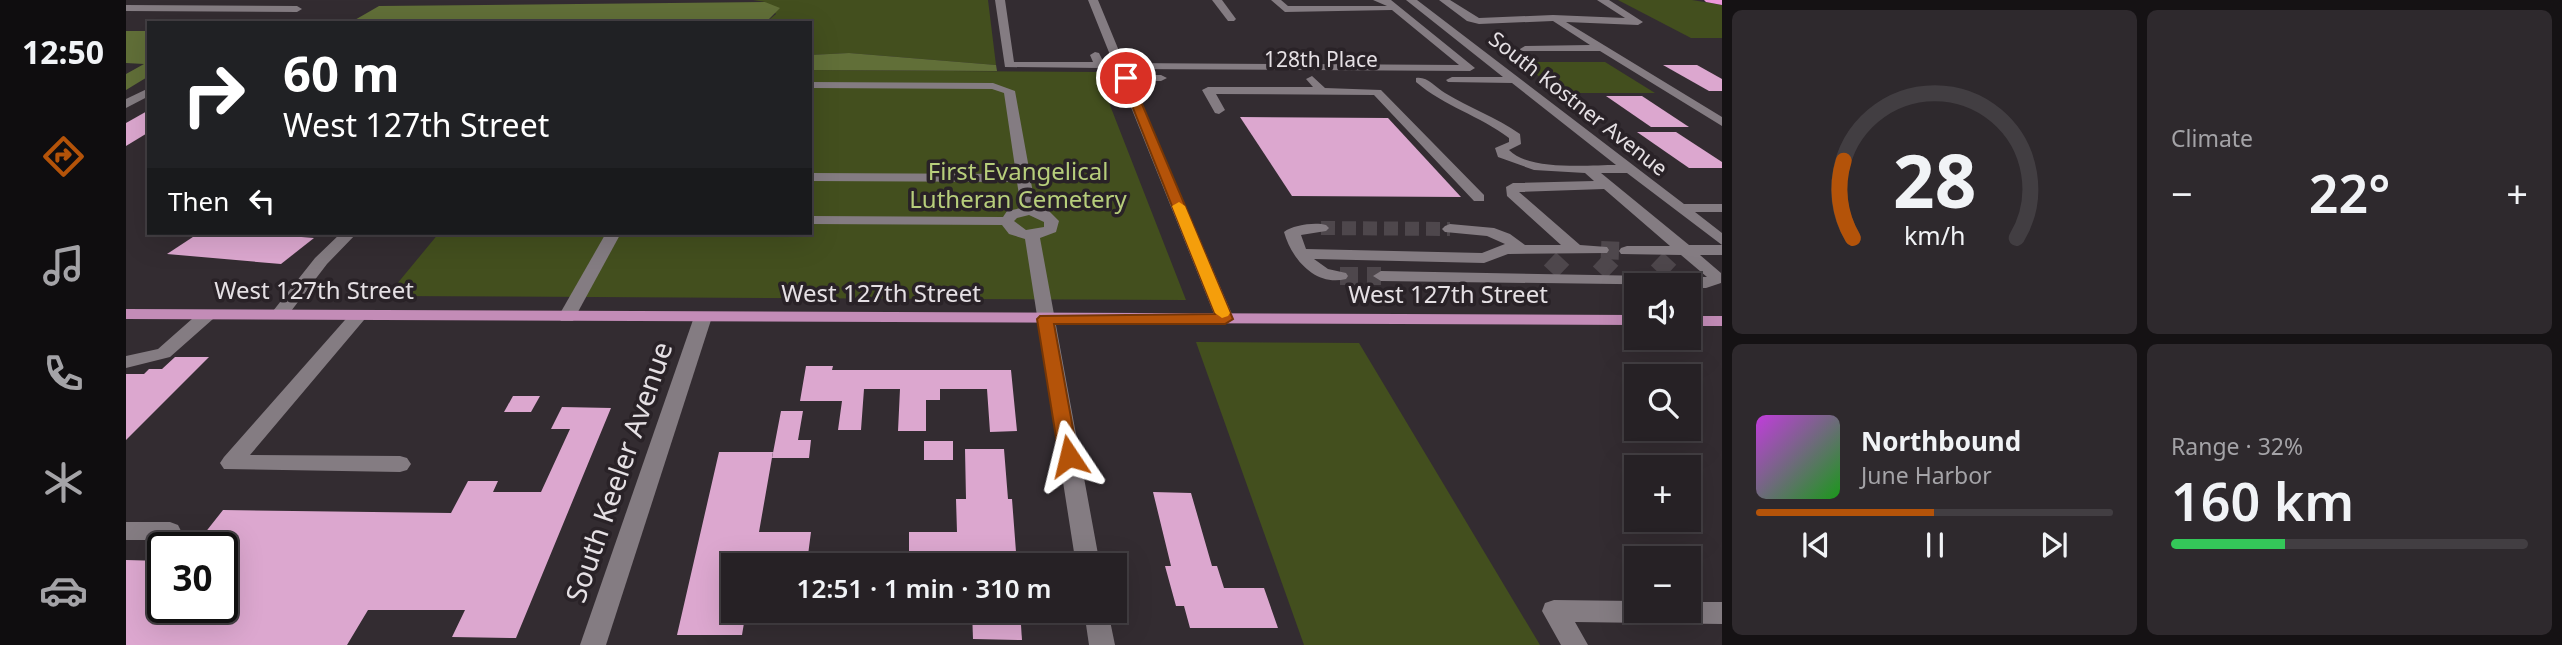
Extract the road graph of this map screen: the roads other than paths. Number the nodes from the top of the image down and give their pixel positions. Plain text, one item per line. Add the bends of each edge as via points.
1 (1000, 0) edge
2 (1093, 0) edge
3 (1217, 0) edge
4 (1276, 0) edge
5 (1378, 0) edge
6 (1411, 0) edge
7 (1444, 0) edge
8 (1602, 0) edge
9 (1710, 0) edge
10 (1722, 2) edge
11 (126, 8) edge
12 (297, 9) dead end
13 (1388, 9) dead end
14 (1553, 18) junction
15 (1231, 19) dead end
16 (1513, 40) dead end
17 (1603, 48) junction
18 (1525, 49) junction
19 (1095, 55) dead end
20 (1537, 58) dead end
21 (1470, 68) junction
22 (1124, 72) junction
23 (1312, 79) junction
24 (1420, 79) junction
25 (1485, 80) junction
26 (1516, 80) junction
27 (812, 85) edge
28 (147, 91) edge
29 (1322, 91) junction
30 (126, 104) edge
31 (1219, 110) dead end
32 (1722, 122) edge
33 (1588, 169) junction
34 (1630, 169) junction
35 (812, 177) edge
36 (1024, 177) junction
37 (1050, 178) dead end
38 (1607, 185) junction
39 (1479, 198) dead end
40 (1681, 208) junction
41 (1722, 208) edge
42 (1029, 211) junction
43 (812, 220) edge
44 (1007, 221) junction
45 (1321, 228) tunnel mouth
46 (1450, 229) tunnel mouth
47 (347, 235) edge
48 (612, 235) edge
49 (1032, 235) junction
50 (1722, 240) edge
51 (1521, 250) junction
52 (1685, 250) junction
53 (1722, 250) edge
54 (1627, 251) tunnel mouth
55 (1304, 254) junction
56 (1484, 258) junction
57 (1340, 276) tunnel mouth
58 (1381, 276) tunnel mouth
59 (1502, 280) junction
60 (126, 314) edge
61 (207, 314) junction
62 (279, 315) junction
63 (358, 316) junction
64 (567, 317) junction
65 (703, 317) junction
66 (1045, 319) junction
67 (1225, 319) junction
68 (1624, 320) edge
69 (1701, 321) edge
70 (1722, 321) edge
71 (126, 362) edge
72 (400, 464) dead end
73 (126, 531) edge
74 (170, 531) dead end
75 (1086, 553) edge
76 (1722, 613) edge
77 (1098, 623) edge
78 (593, 645) edge
79 (1101, 645) edge
80 (1575, 645) edge

1 - 19 street via 1009,65 1100,65
2 - 22 street
3 - 15 street
4 - 13 street via 1285,9
5 - 21 street via 1386,1
6 - 26 street, South Kostner Avenue
7 - 14 street via 1474,20
8 - 14 street via 1638,22
9 - 10 highway
11 - 12 street
14 - 17 street
16 - 18 street
17 - 18 street
17 - 32 street
18 - 20 street
21 - 22 street
21 - 25 street
22 - 23 street, 128th Place
22 - 67 street
23 - 24 street, 128th Place
23 - 29 street
24 - 25 street, 128th Place
24 - 33 street via 1437,96 1501,124 1515,137 1515,144 1502,148 1515,162 1530,168
25 - 26 street, 128th Place
26 - 34 street, South Kostner Avenue
27 - 36 street via 1000,87 1010,93
28 - 30 street
29 - 31 street via 1208,90
29 - 39 street via 1377,92
33 - 34 street
33 - 38 street
34 - 40 street, South Kostner Avenue
35 - 36 street
36 - 37 street
36 - 42 street
38 - 51 street via 1513,187 1512,192 1592,253
38 - 52 street
40 - 41 street
40 - 50 street, South Kostner Avenue
42 - 44 street via 1012,214
42 - 49 street via 1048,216 1053,225 1047,232
43 - 44 street
44 - 49 street via 1013,230
45 - 55 street via 1292,232
46 - 51 street via 1496,232
47 - 62 street
48 - 64 street
49 - 66 street
51 - 56 street
52 - 53 street
52 - 54 street via 1651,255
52 - 59 street via 1715,281
55 - 56 street
55 - 57 street via 1317,272
56 - 59 street
58 - 59 street
60 - 61 main road, West 127th Street
61 - 62 main road, West 127th Street
61 - 71 street via 164,353
62 - 63 main road, West 127th Street
63 - 64 main road, West 127th Street
63 - 72 street via 231,463
64 - 65 main road, West 127th Street
65 - 66 main road, West 127th Street
65 - 78 street, South Keeler Avenue
66 - 67 main road, West 127th Street
66 - 75 street
67 - 68 main road, West 127th Street
69 - 70 main road
73 - 74 street
76 - 80 street via 1554,611
77 - 79 street

